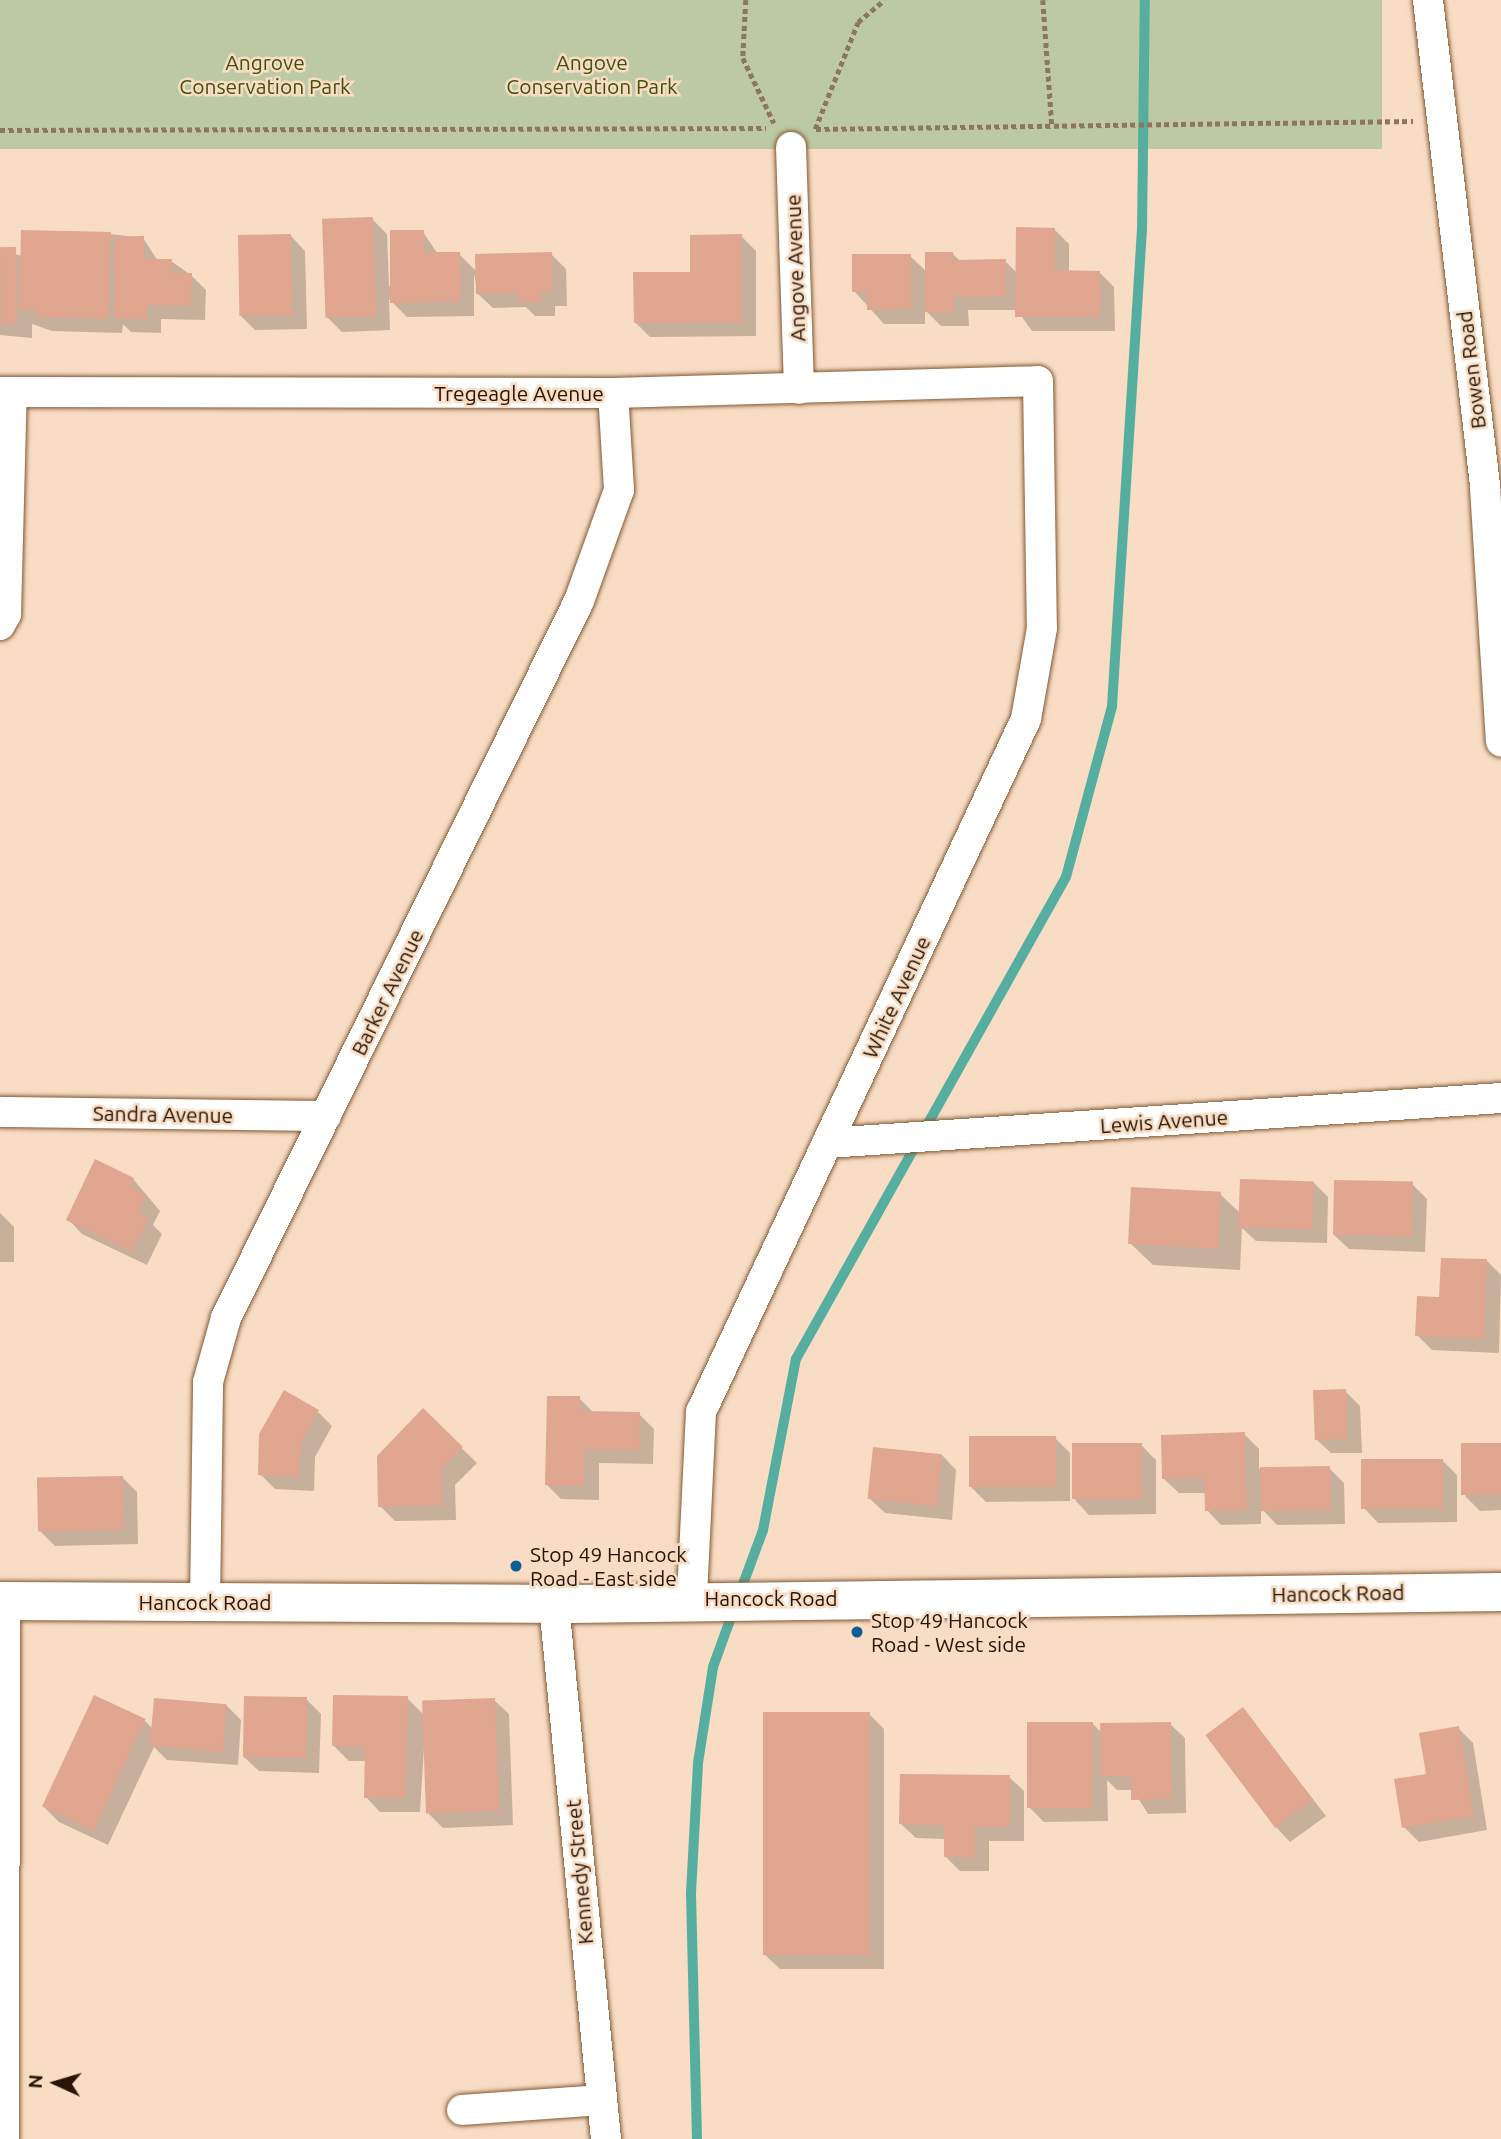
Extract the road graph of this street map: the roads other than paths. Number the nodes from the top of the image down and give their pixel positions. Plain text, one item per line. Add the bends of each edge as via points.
1 (1428, 0) edge
2 (784, 138) road end
3 (1038, 381) joint
4 (799, 389) junction
5 (6, 392) edge
6 (613, 393) junction
7 (1493, 488) edge
8 (0, 625) edge
9 (1501, 741) edge
10 (1501, 1098) edge
11 (0, 1112) edge
12 (326, 1116) junction
13 (827, 1143) junction
14 (1501, 1592) edge
15 (703, 1599) junction
16 (2, 1601) edge
17 (205, 1602) junction
18 (554, 1604) junction
19 (601, 2100) junction
20 (462, 2110) dead end
21 (4, 2139) edge
22 (606, 2139) edge

1 - 7 street, Bowen Road
2 - 4 street, Angove Avenue
3 - 4 street, Tregeagle Avenue
3 - 13 street, White Avenue via 1042,628 1026,719
4 - 6 street, Tregeagle Avenue
5 - 6 street, Tregeagle Avenue
5 - 8 street via 6,614
6 - 12 street, Barker Avenue via 619,490 579,601
7 - 9 street, Bowen Road
10 - 13 street, Lewis Avenue
11 - 12 street, Sandra Avenue
12 - 17 street, Barker Avenue via 226,1318 208,1382
13 - 15 street, White Avenue via 701,1412
14 - 15 main road, Hancock Road
15 - 18 main road, Hancock Road
16 - 17 main road, Hancock Road
16 - 21 street
17 - 18 main road, Hancock Road
18 - 19 street, Kennedy Street
19 - 20 street
19 - 22 street, Kennedy Street

